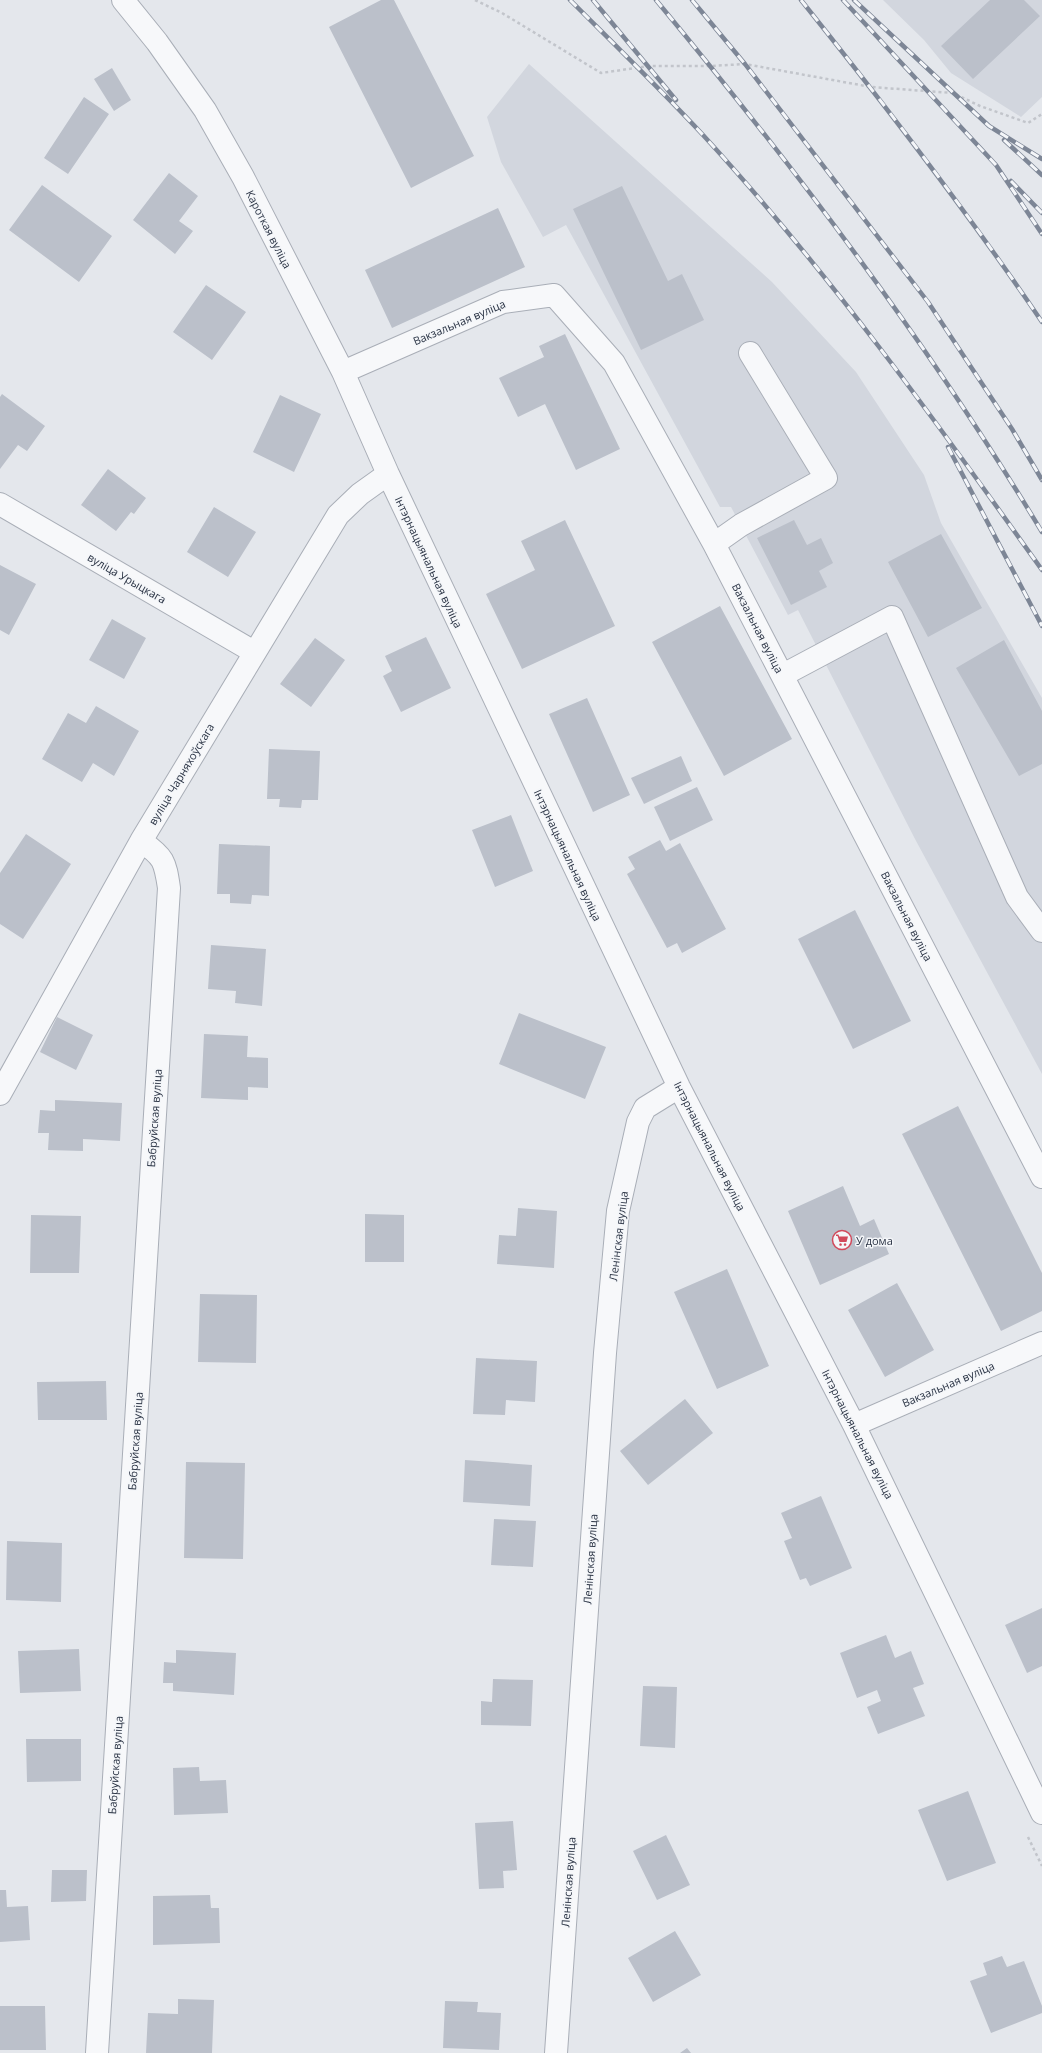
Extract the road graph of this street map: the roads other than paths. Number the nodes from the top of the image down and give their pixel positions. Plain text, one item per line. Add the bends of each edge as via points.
1 (123, 0) edge
2 (750, 353) dead end
3 (343, 372) junction
4 (388, 474) junction
5 (0, 504) edge
6 (714, 544) junction
7 (254, 652) junction
8 (782, 675) junction
9 (141, 841) junction
10 (1042, 931) edge
11 (679, 1087) junction
12 (0, 1094) edge
13 (1042, 1178) edge
14 (1042, 1343) edge
15 (854, 1424) junction
16 (1042, 1813) edge
17 (97, 2053) edge
18 (556, 2053) edge

1 - 3 street, Кароткая вуліца via 157,42 205,110 243,177
2 - 6 street via 826,478 741,525
3 - 4 street, Кароткая вуліца
3 - 6 street, Вакзальная вуліца via 504,302 554,295 614,363
4 - 7 street, вуліца Чарняхоўскага via 360,494 338,515
4 - 11 street, Інтэрнацыянальная вуліца
5 - 7 street, вуліца Урыцкага
6 - 8 street, Вакзальная вуліца
7 - 9 street, вуліца Чарняхоўскага
8 - 10 street via 892,617 1017,897
8 - 13 street, Вакзальная вуліца
9 - 12 street, вуліца Чарняхоўскага
9 - 17 street, Бабруйская вуліца via 154,850 166,865 168,888
11 - 15 street, Інтэрнацыянальная вуліца
11 - 18 street, Ленінская вуліца via 645,1108 638,1122 618,1210 605,1353
14 - 15 street, Вакзальная вуліца
15 - 16 street, Інтэрнацыянальная вуліца

